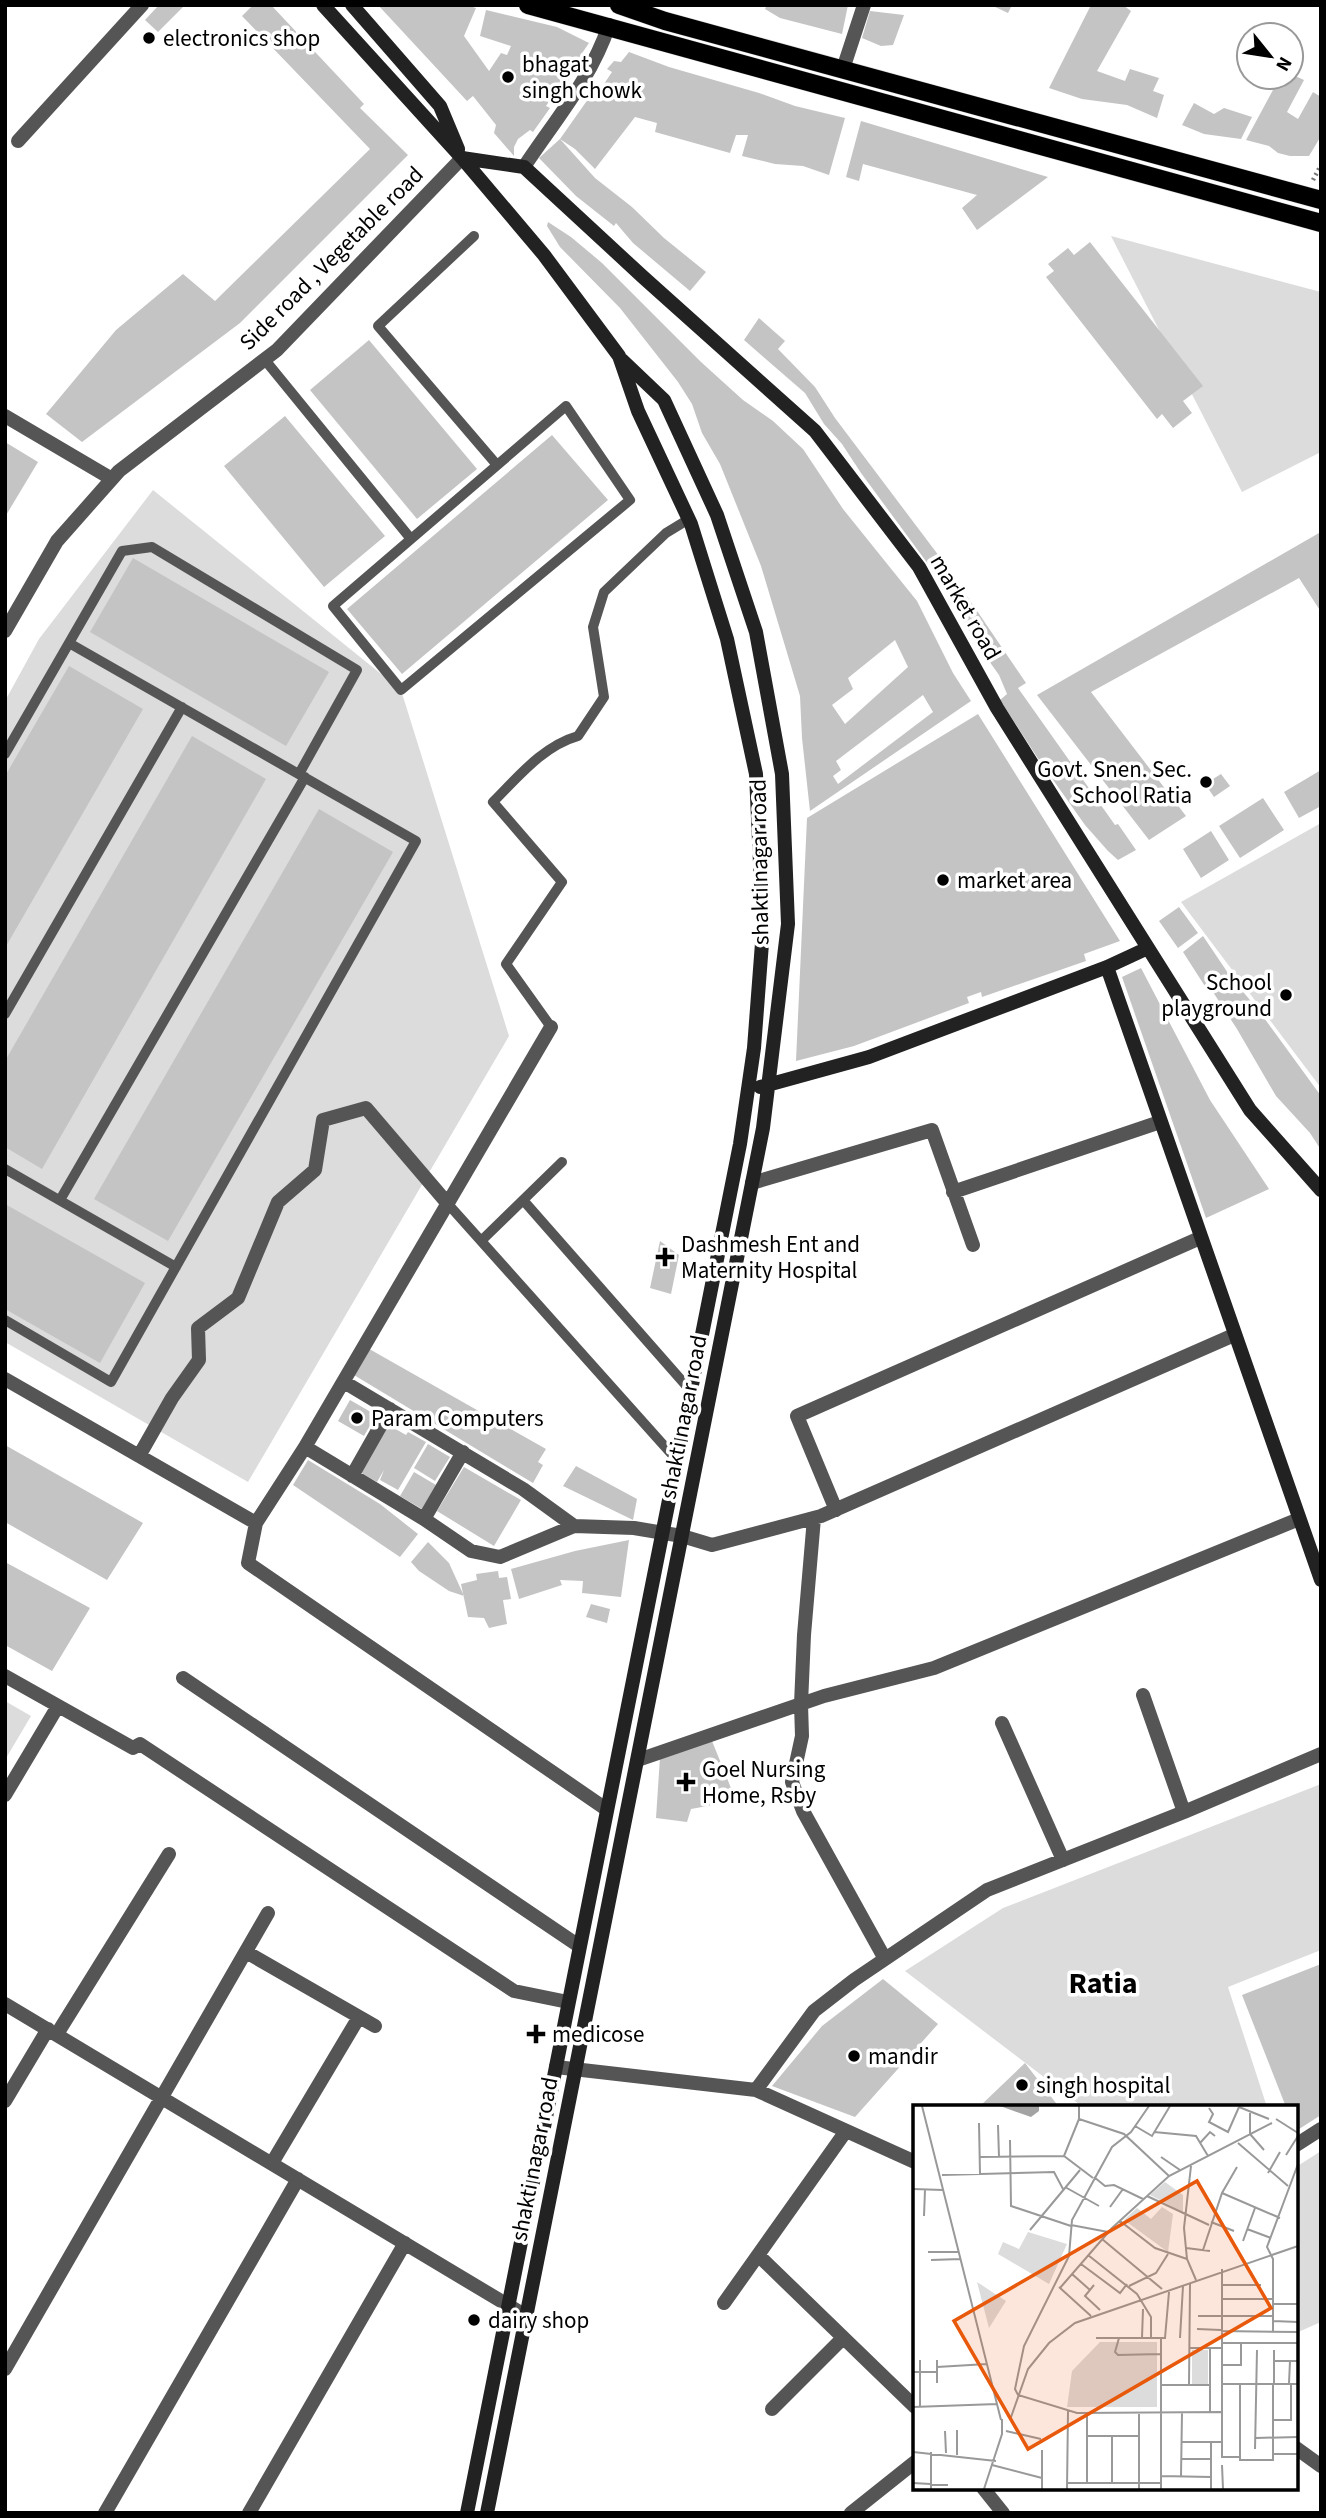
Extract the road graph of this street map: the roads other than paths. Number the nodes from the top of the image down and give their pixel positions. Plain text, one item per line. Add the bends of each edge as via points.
1 (142, 5) edge
2 (323, 5) edge
3 (352, 5) edge
4 (528, 5) edge
5 (619, 5) edge
6 (864, 5) edge
7 (608, 26) junction
8 (843, 69) junction
9 (18, 141) dead end
10 (462, 158) junction
11 (524, 167) junction
12 (1321, 200) edge
13 (1321, 223) edge
14 (474, 236) dead end
15 (618, 356) junction
16 (265, 360) junction
17 (5, 415) edge
18 (497, 466) junction
19 (113, 479) junction
20 (689, 519) junction
21 (411, 539) junction
22 (7, 624) edge
23 (69, 643) junction
24 (181, 707) junction
25 (5, 754) edge
26 (302, 775) junction
27 (1148, 948) junction
28 (1107, 967) junction
29 (5, 1014) edge
30 (551, 1027) joint
31 (768, 1086) junction
32 (748, 1088) junction
33 (1160, 1122) junction
34 (562, 1162) dead end
35 (5, 1168) edge
36 (752, 1183) junction
37 (1321, 1190) edge
38 (953, 1192) junction
39 (60, 1200) junction
40 (523, 1200) junction
41 (448, 1204) junction
42 (1200, 1238) junction
43 (481, 1241) junction
44 (973, 1245) dead end
45 (176, 1267) junction
46 (5, 1320) edge
47 (1234, 1335) junction
48 (5, 1379) edge
49 (344, 1382) junction
50 (690, 1390) junction
51 (390, 1409) junction
52 (305, 1447) junction
53 (463, 1452) junction
54 (139, 1456) junction
55 (677, 1459) junction
56 (352, 1476) junction
57 (836, 1510) junction
58 (814, 1518) junction
59 (424, 1519) junction
60 (1299, 1519) junction
61 (256, 1523) junction
62 (574, 1526) junction
63 (662, 1532) junction
64 (682, 1536) junction
65 (1321, 1580) edge
66 (5, 1676) edge
67 (183, 1678) dead end
68 (1143, 1695) dead end
69 (801, 1704) junction
70 (58, 1706) junction
71 (1002, 1723) dead end
72 (1321, 1754) edge
73 (638, 1760) junction
74 (5, 1795) edge
75 (606, 1809) junction
76 (1184, 1812) junction
77 (169, 1854) dead end
78 (1063, 1860) junction
79 (268, 1913) dead end
80 (579, 1946) junction
81 (246, 1952) junction
82 (884, 1959) junction
83 (568, 2002) junction
84 (5, 2004) edge
85 (359, 2017) junction
86 (375, 2026) dead end
87 (52, 2032) junction
88 (555, 2067) junction
89 (576, 2068) junction
90 (756, 2090) junction
91 (161, 2096) junction
92 (5, 2101) edge
93 (1321, 2129) edge
94 (846, 2131) junction
95 (1298, 2144) edge
96 (913, 2161) edge
97 (272, 2163) junction
98 (298, 2179) junction
99 (405, 2243) junction
100 (758, 2255) junction
101 (724, 2303) dead end
102 (508, 2305) junction
103 (526, 2316) junction
104 (843, 2338) junction
105 (5, 2369) edge
106 (913, 2405) edge
107 (772, 2409) dead end
108 (1298, 2449) edge
109 (913, 2464) edge
110 (1321, 2466) edge
111 (985, 2490) edge
112 (105, 2513) edge
113 (248, 2513) edge
114 (467, 2513) edge
115 (486, 2513) edge
116 (851, 2513) edge
117 (1003, 2513) edge

1 - 9 street
2 - 10 main road
3 - 10 main road via 440,106
4 - 7 main road
5 - 8 main road
6 - 8 street
7 - 11 street via 586,79
7 - 13 main road
8 - 12 main road
10 - 11 main road
10 - 15 main road via 544,255
10 - 16 street, Side road , Vegetable road
11 - 27 main road, market road via 815,430 919,567 997,708
14 - 18 lane via 378,326
15 - 20 main road via 638,411
15 - 31 main road, shakti nagar road via 664,400 718,515 756,632 782,774 788,924
16 - 19 street, Side road , Vegetable road
16 - 21 lane
17 - 19 street
18 - 21 lane
18 - 21 lane via 566,406 630,500 401,690 333,606
19 - 22 street, Side road , Vegetable road via 57,541
20 - 30 lane via 666,533 604,592 593,627 604,697 578,736 535,760 494,802 562,882 506,964
20 - 32 main road via 727,639 756,774 762,930
23 - 24 lane
23 - 25 lane
23 - 26 lane via 122,551 152,547 357,670
24 - 26 lane
24 - 29 lane
26 - 39 lane
26 - 45 lane via 416,841
27 - 28 main road
27 - 37 main road, market road via 1250,1111
28 - 31 main road via 869,1057
28 - 33 main road
30 - 41 street
31 - 32 main road
31 - 36 main road, shakti nagar road
32 - 50 main road
33 - 38 street
33 - 42 main road
34 - 40 lane
35 - 39 lane
36 - 38 street via 932,1130
36 - 64 main road, shakti nagar road
38 - 44 street
39 - 45 lane
40 - 43 lane
40 - 50 lane
41 - 43 lane
41 - 49 street
41 - 54 street via 366,1108 323,1120 315,1170 278,1202 238,1298 198,1328 199,1360
42 - 47 main road
42 - 57 street via 797,1416
43 - 55 lane
45 - 46 lane via 111,1382
47 - 57 street
47 - 60 main road
48 - 54 street
49 - 51 street
49 - 52 street
50 - 55 main road
51 - 53 street
51 - 56 street
52 - 56 street
52 - 61 street
53 - 59 street
53 - 62 street
54 - 61 street
55 - 63 main road
56 - 59 street
57 - 58 street
58 - 64 street via 712,1545
58 - 69 street
59 - 62 street via 471,1551 500,1557
60 - 65 main road
60 - 69 street via 934,1668
61 - 75 street via 247,1563
62 - 63 street
63 - 64 street
63 - 75 main road
64 - 73 main road, shakti nagar road
66 - 70 street
67 - 80 street
68 - 76 street
69 - 73 street
69 - 82 street via 802,1736 792,1783
70 - 74 street
70 - 83 street via 133,1748 140,1744 514,1991
71 - 78 street
72 - 76 street
73 - 89 main road, shakti nagar road
75 - 80 main road
76 - 78 street
77 - 87 street
78 - 82 street via 987,1890
79 - 81 street
80 - 83 main road
81 - 85 street
81 - 91 street
82 - 90 street via 814,2011
83 - 88 main road
84 - 87 street
85 - 86 street
85 - 97 street
87 - 91 street
87 - 92 street
88 - 89 street
88 - 102 main road
89 - 90 street
89 - 103 main road, shakti nagar road
90 - 94 street
91 - 97 street
91 - 105 street
93 - 95 street
94 - 96 street
94 - 100 street
97 - 98 street
98 - 99 street
98 - 112 street
99 - 102 street
99 - 113 street
100 - 101 street
100 - 104 street
102 - 103 street
102 - 114 main road
103 - 115 main road, shakti nagar road
104 - 106 street
104 - 107 street
108 - 110 street
109 - 116 street
111 - 117 street

